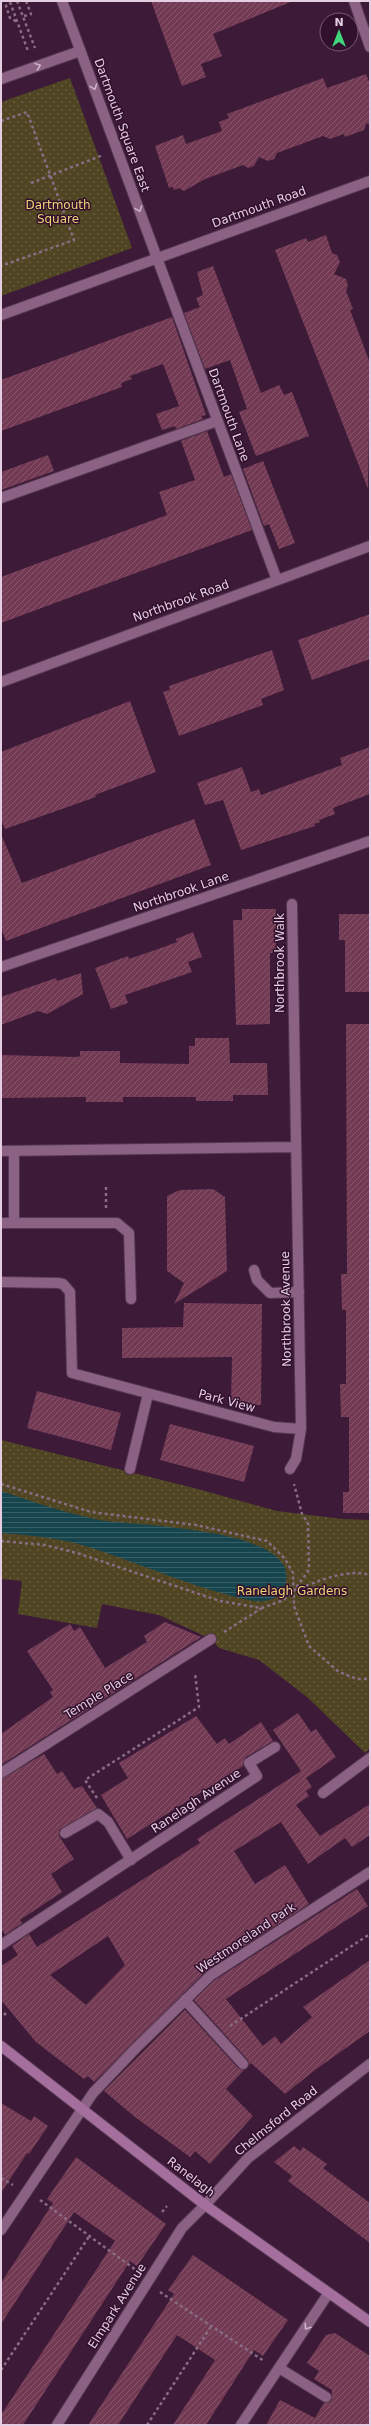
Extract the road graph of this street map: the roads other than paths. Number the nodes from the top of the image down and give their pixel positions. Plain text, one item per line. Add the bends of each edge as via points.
1 (62, 1) edge
2 (354, 1) edge
3 (370, 47) edge
4 (80, 51) junction
5 (1, 79) edge
6 (370, 181) edge
7 (158, 258) junction
8 (1, 315) edge
9 (217, 421) junction
10 (1, 498) edge
11 (370, 546) edge
12 (277, 580) junction
13 (1, 682) edge
14 (370, 841) edge
15 (292, 904) dead end
16 (1, 967) edge
17 (293, 1021) joint
18 (296, 1147) junction
19 (1, 1151) edge
20 (14, 1151) junction
21 (1, 1223) edge
22 (14, 1223) junction
23 (254, 1270) dead end
24 (1, 1282) edge
25 (299, 1292) junction
26 (131, 1299) dead end
27 (148, 1394) junction
28 (301, 1429) junction
29 (130, 1469) dead end
30 (290, 1469) road end
31 (211, 1639) road end
32 (275, 1747) dead end
33 (370, 1758) edge
34 (1, 1773) edge
35 (323, 1793) dead end
36 (65, 1833) dead end
37 (131, 1860) junction
38 (370, 1872) edge
39 (1, 1946) edge
40 (185, 2000) junction
41 (2, 2049) edge
42 (243, 2064) dead end
43 (370, 2064) edge
44 (82, 2108) junction
45 (205, 2205) junction
46 (1, 2230) edge
47 (328, 2294) junction
48 (370, 2322) edge
49 (277, 2371) junction
50 (326, 2397) dead end
51 (57, 2425) edge
52 (241, 2425) edge

1 - 4 street, Dartmouth Square East
2 - 3 street
5 -> 4 street
4 -> 7 street, Dartmouth Square East
6 - 7 street, Dartmouth Road
7 - 8 street, Dartmouth Road
7 - 9 street, Dartmouth Lane
9 - 10 street
9 - 12 street, Dartmouth Lane
11 - 12 street, Northbrook Road
12 - 13 street, Northbrook Road
14 - 16 street, Northbrook Lane
15 - 17 street, Northbrook Walk
17 - 18 street, Northbrook Avenue
18 - 20 street
18 - 25 street, Northbrook Avenue
19 - 20 street
20 - 22 street
21 - 22 street
22 - 26 street via 121,1225 129,1233
23 - 25 street via 257,1280 270,1293
24 - 27 street, Park View via 58,1283 70,1292 72,1373
25 - 28 street, Northbrook Avenue
27 - 28 street, Park View via 274,1427
27 - 29 street
28 - 30 street, Northbrook Avenue via 296,1458
31 - 34 street, Temple Place
32 - 37 street, Ranelagh Avenue via 249,1763 257,1776
33 - 35 street
36 - 37 street via 98,1814 108,1822
37 - 39 street, Ranelagh Avenue
38 - 40 street, Westmoreland Park via 211,1975
40 - 42 street
40 - 44 street, Westmoreland Park via 93,2093
41 - 44 main road, Ranelagh
43 - 45 street, Chelmsford Road via 248,2158
44 - 45 main road, Ranelagh
44 - 46 street, Westmoreland Park
45 - 47 main road, Ranelagh
45 - 51 street, Elmpark Avenue via 182,2228
47 - 48 main road, Ranelagh
47 -> 49 street
49 - 50 street
49 - 52 street

